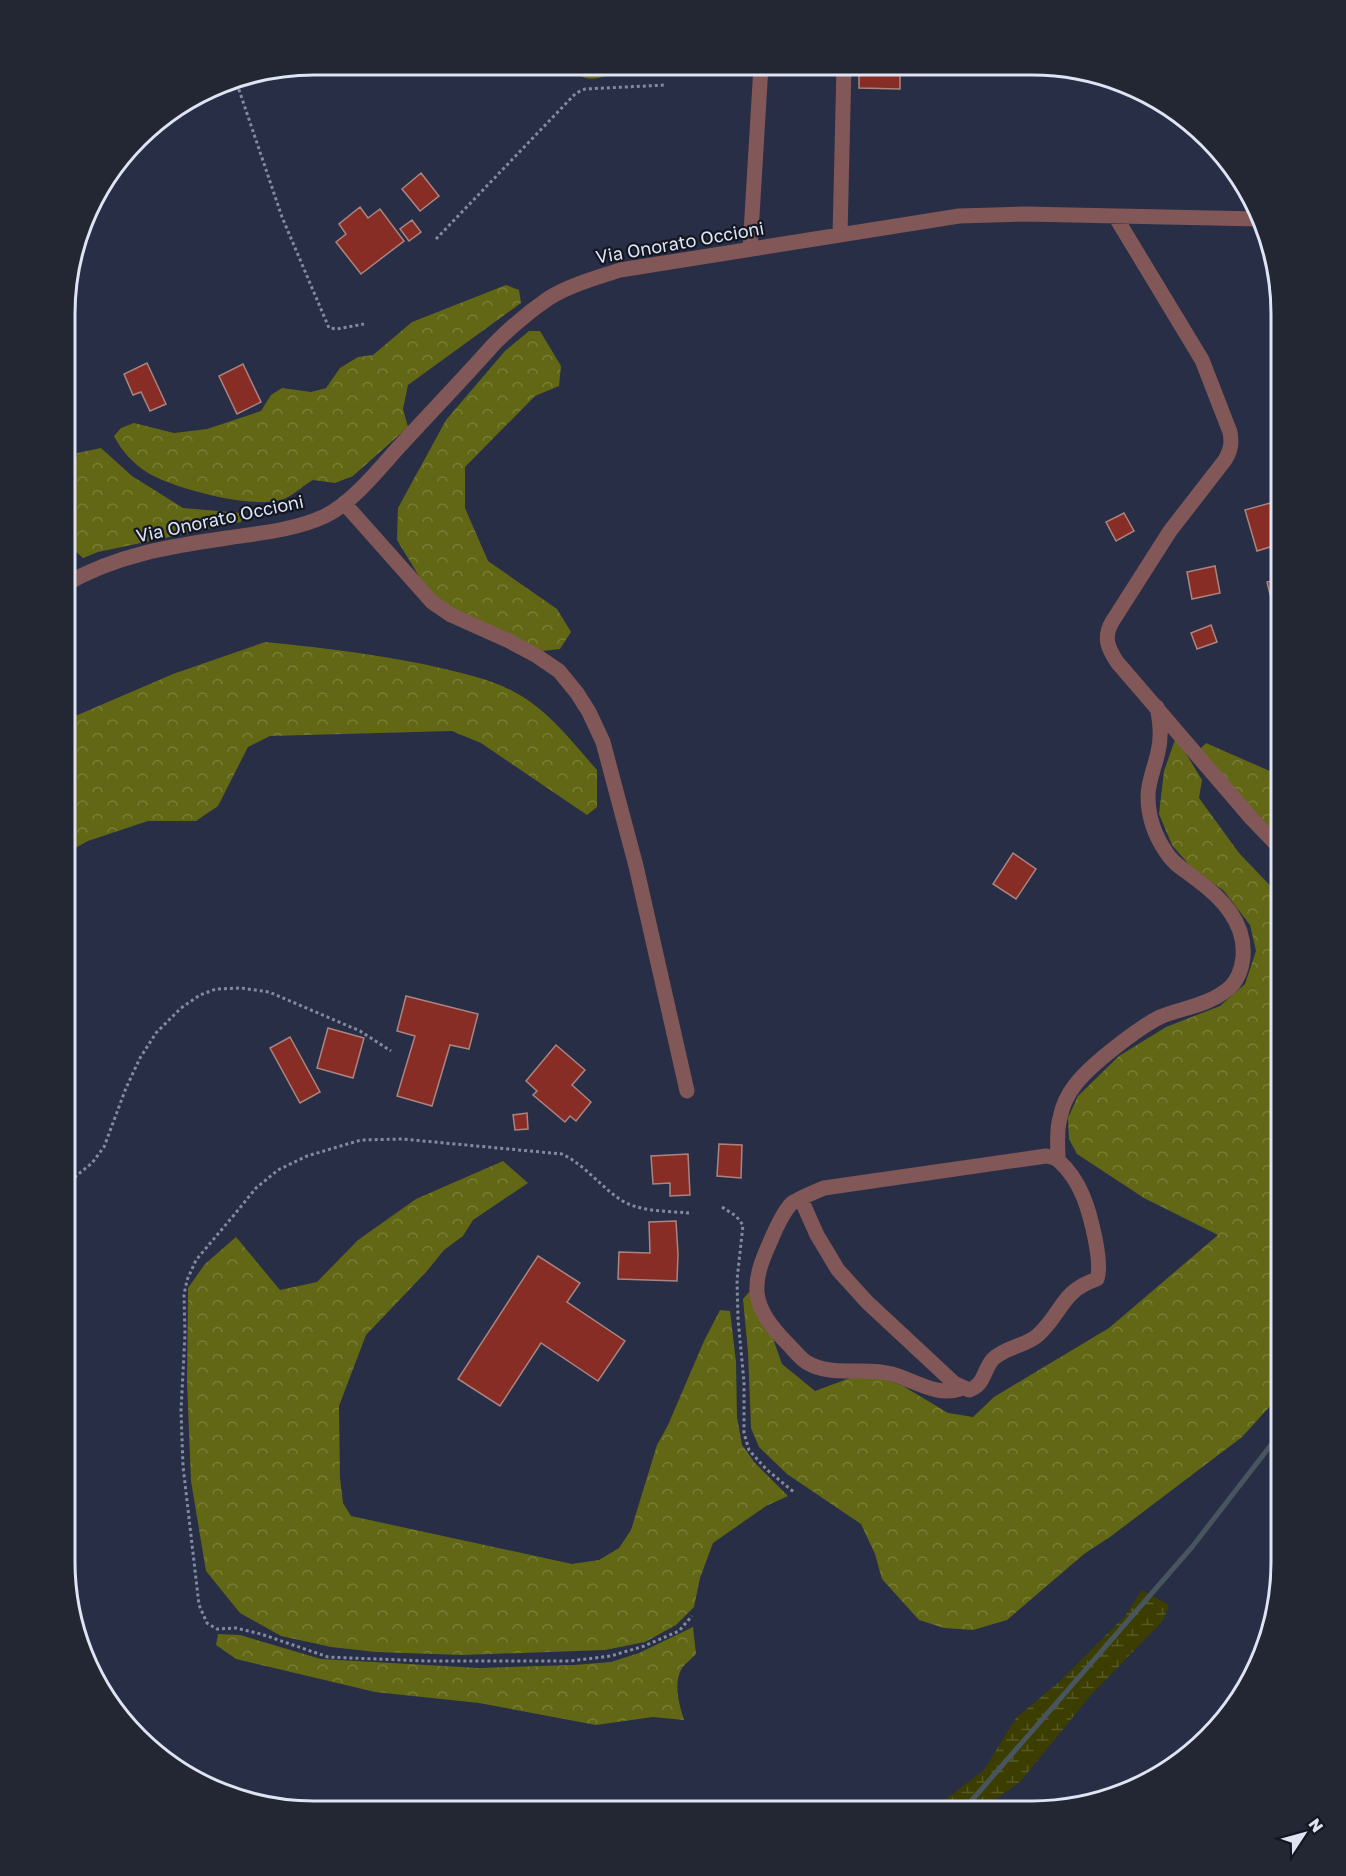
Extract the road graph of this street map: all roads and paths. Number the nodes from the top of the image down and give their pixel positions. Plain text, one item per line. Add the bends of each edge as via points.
1 (760, 75) edge
2 (844, 75) edge
3 (666, 86) dead end
4 (238, 88) edge
5 (1115, 216) junction
6 (1251, 219) edge
7 (840, 235) junction
8 (436, 239) dead end
9 (750, 249) junction
10 (364, 324) dead end
11 (344, 503) junction
12 (75, 579) edge
13 (1157, 707) junction
14 (1271, 839) edge
15 (391, 1051) dead end
16 (687, 1091) dead end
17 (1058, 1159) junction
18 (75, 1178) edge
19 (801, 1199) junction
20 (722, 1207) dead end
21 (689, 1213) dead end
22 (962, 1388) junction
23 (795, 1493) dead end
24 (692, 1616) dead end

1 - 9 street
2 - 7 street
3 - 8 path via 585,89 576,93
4 - 10 path via 282,217 328,328
5 - 6 street, Via Onorato Occioni
5 - 7 street, Via Onorato Occioni via 959,216
5 - 13 street via 1202,360 1232,442 1225,460 1170,531 1107,631 1108,649
7 - 9 street, Via Onorato Occioni
9 - 11 street, Via Onorato Occioni via 620,270 549,298 494,344
11 - 12 street, Via Onorato Occioni via 326,515 286,529 176,546 110,563
11 - 16 street via 432,602 559,671 589,711 603,742 636,866
13 - 14 street
13 - 17 street via 1159,751 1148,795 1152,824 1176,865 1227,906 1241,936 1243,960 1227,990 1160,1018 1132,1035 1082,1077 1073,1087 1059,1119
15 - 18 path via 360,1031 269,992 233,989 200,995 156,1033 126,1088 104,1147
17 - 19 street via 1047,1156 824,1188
17 - 22 street via 1082,1195 1094,1234 1099,1272 1096,1278 1069,1294 1036,1337 994,1358 975,1389
19 - 22 street via 838,1270 867,1302
19 - 22 street via 792,1203 778,1225 756,1279 757,1299 779,1335 806,1362 825,1370 877,1370 948,1392
20 - 23 path via 743,1225 737,1280 744,1433 749,1450
21 - 24 path via 646,1209 623,1201 575,1160 562,1154 382,1139 361,1140 308,1156 278,1170 256,1188 196,1260 184,1295 181,1411 183,1466 199,1605 207,1623 217,1629 236,1628 261,1634 328,1657 570,1661 611,1656 644,1646 679,1631

